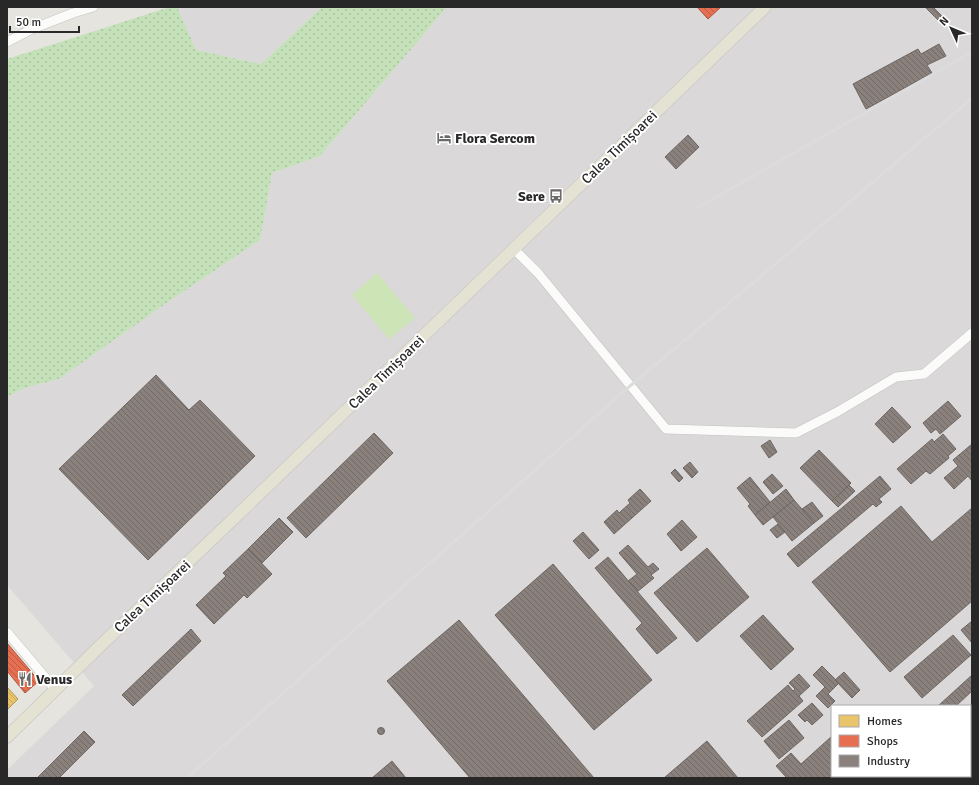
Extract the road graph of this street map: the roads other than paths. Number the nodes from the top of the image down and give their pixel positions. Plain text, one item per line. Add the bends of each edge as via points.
1 (93, 7) edge
2 (765, 7) edge
3 (7, 42) edge
4 (514, 249) junction
5 (972, 333) edge
6 (7, 632) edge
7 (55, 689) junction
8 (7, 737) edge

1 - 3 street via 32,29
2 - 4 main road, Calea Timișoarei
4 - 5 street via 538,273 666,429 796,433 896,377 924,374
4 - 7 main road, Calea Timișoarei
6 - 7 street
7 - 8 main road, Calea Timișoarei

